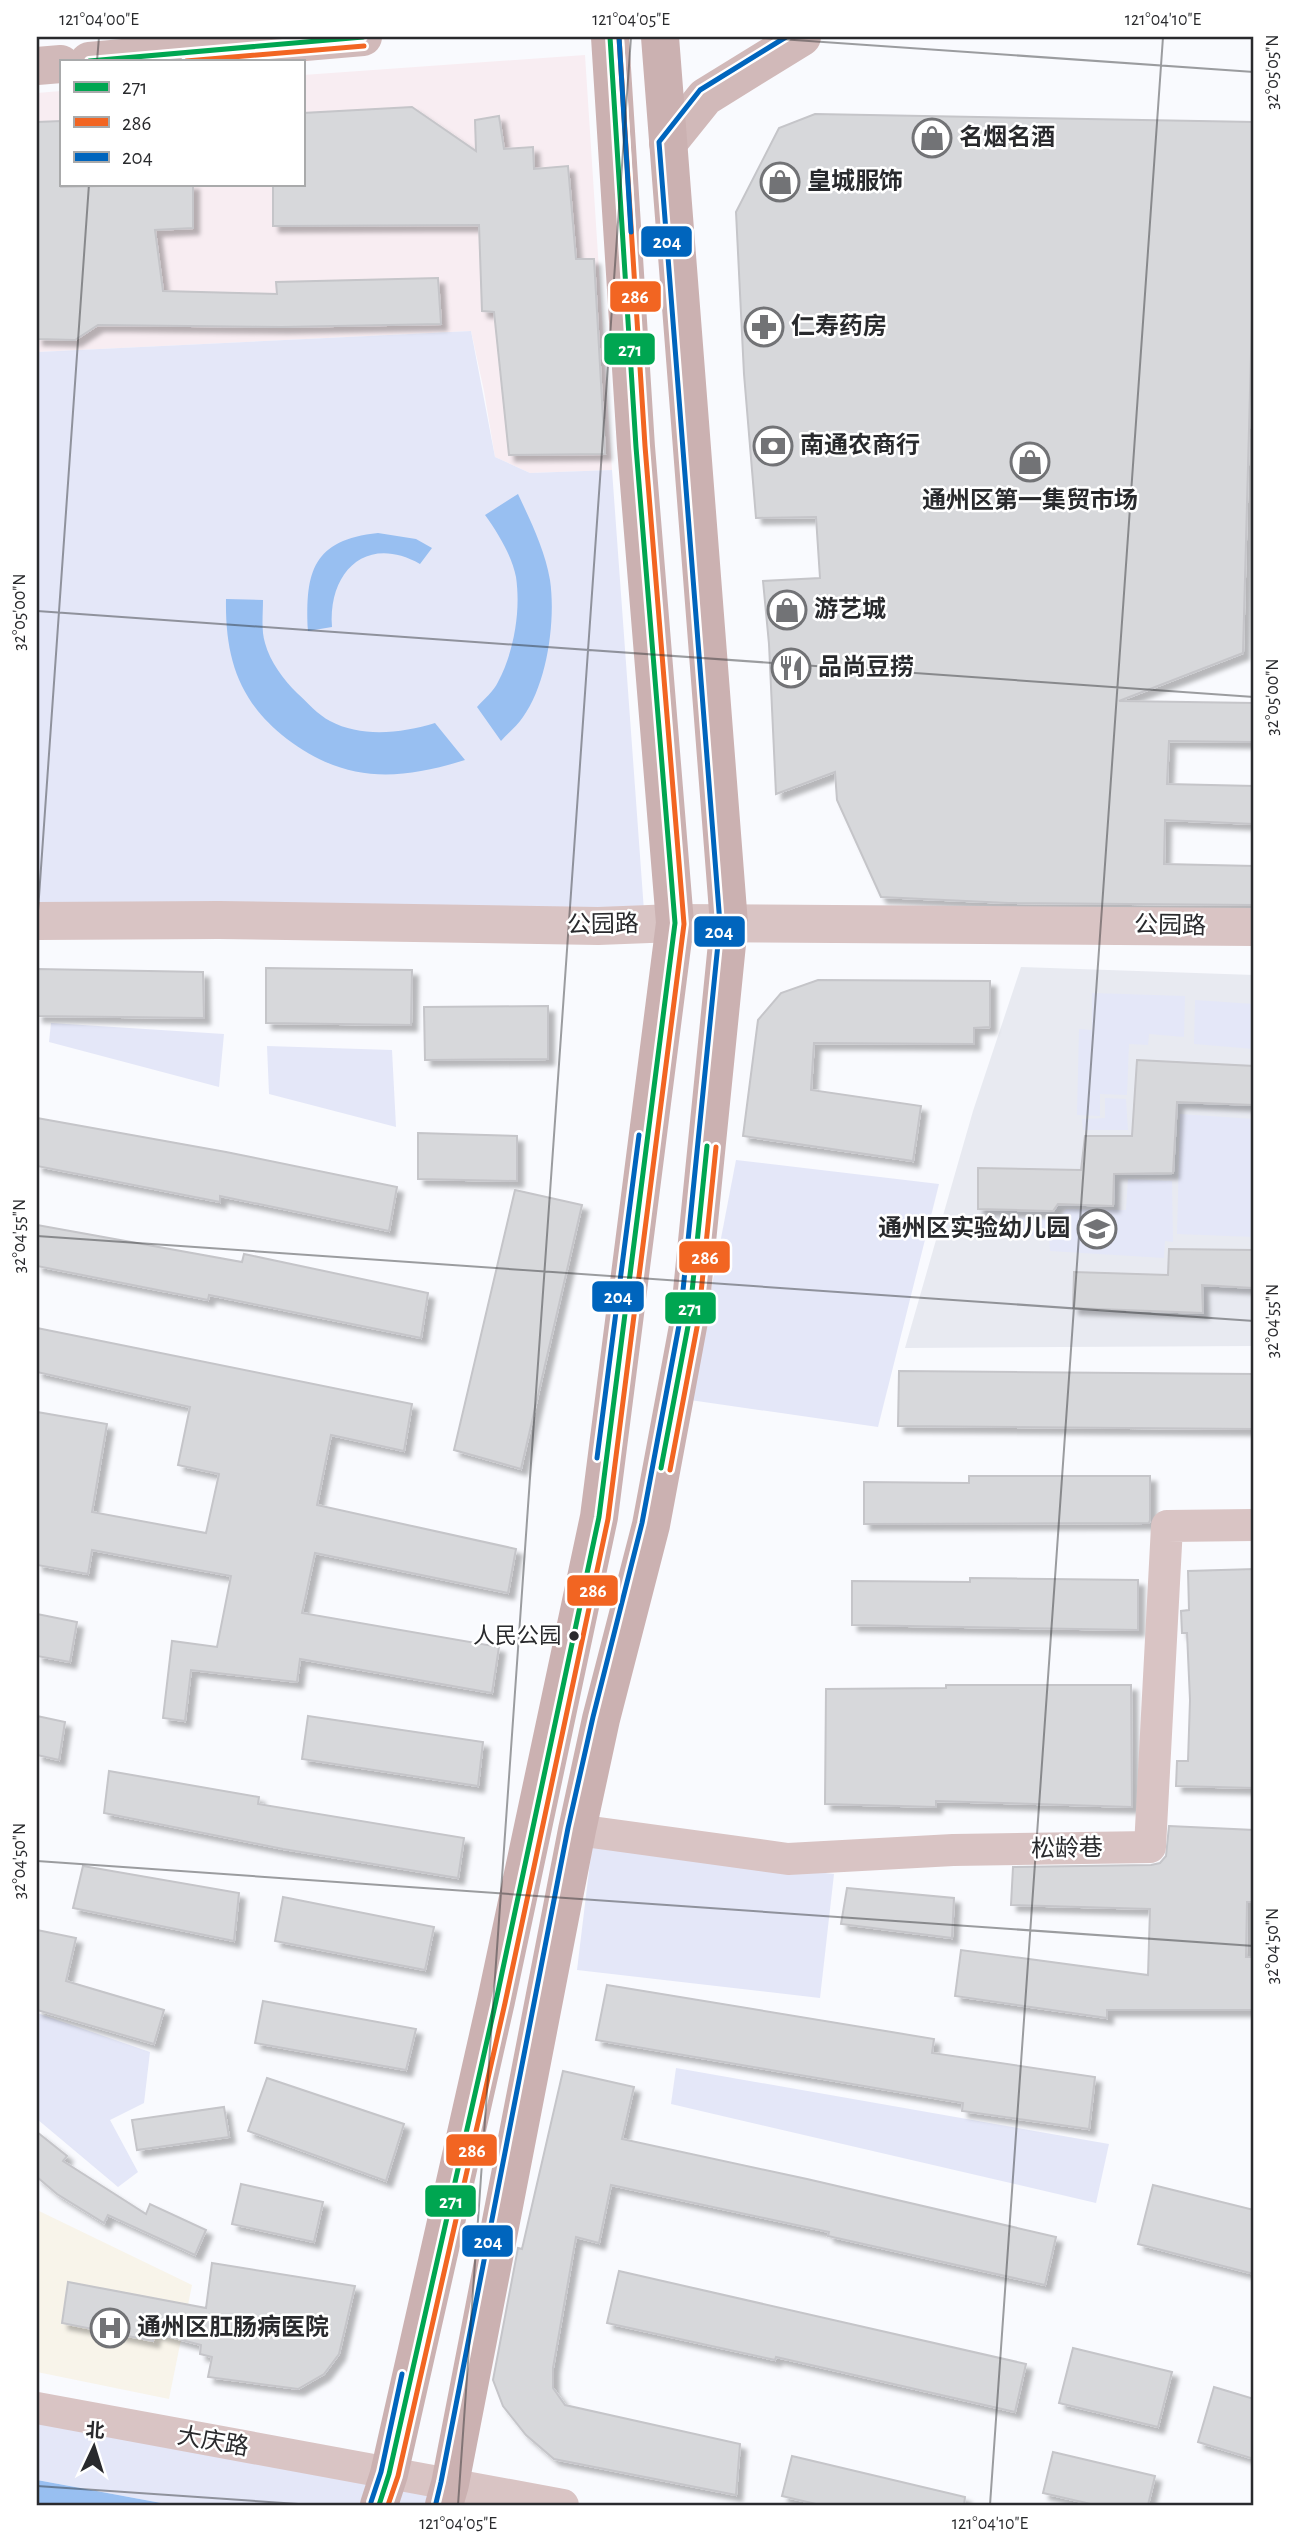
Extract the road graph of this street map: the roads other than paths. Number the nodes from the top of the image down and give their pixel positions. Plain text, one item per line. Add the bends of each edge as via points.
1 (363, 37) edge
2 (610, 37) edge
3 (660, 37) edge
4 (802, 37) edge
5 (100, 60) edge
6 (60, 64) edge
7 (37, 66) edge
8 (668, 143) junction
9 (37, 921) edge
10 (675, 923) junction
11 (729, 924) junction
12 (1254, 927) edge
13 (1254, 1525) edge
14 (577, 1830) junction
15 (37, 2408) edge
16 (384, 2490) edge
17 (447, 2495) edge
18 (563, 2505) edge

1 - 5 main road
2 - 10 main road via 636,447
3 - 8 main road
4 - 8 main road via 705,97
6 - 7 main road
8 - 11 main road
9 - 10 street, 公园路
10 - 11 street, 公园路
10 - 16 main road via 599,1517 499,1987
11 - 12 street, 公园路
11 - 14 main road via 689,1321 651,1525
13 - 14 street, 松龄巷 via 1167,1526 1150,1847 788,1858
14 - 17 main road
15 - 16 street, 大庆路
16 - 17 street, 大庆路
17 - 18 street

